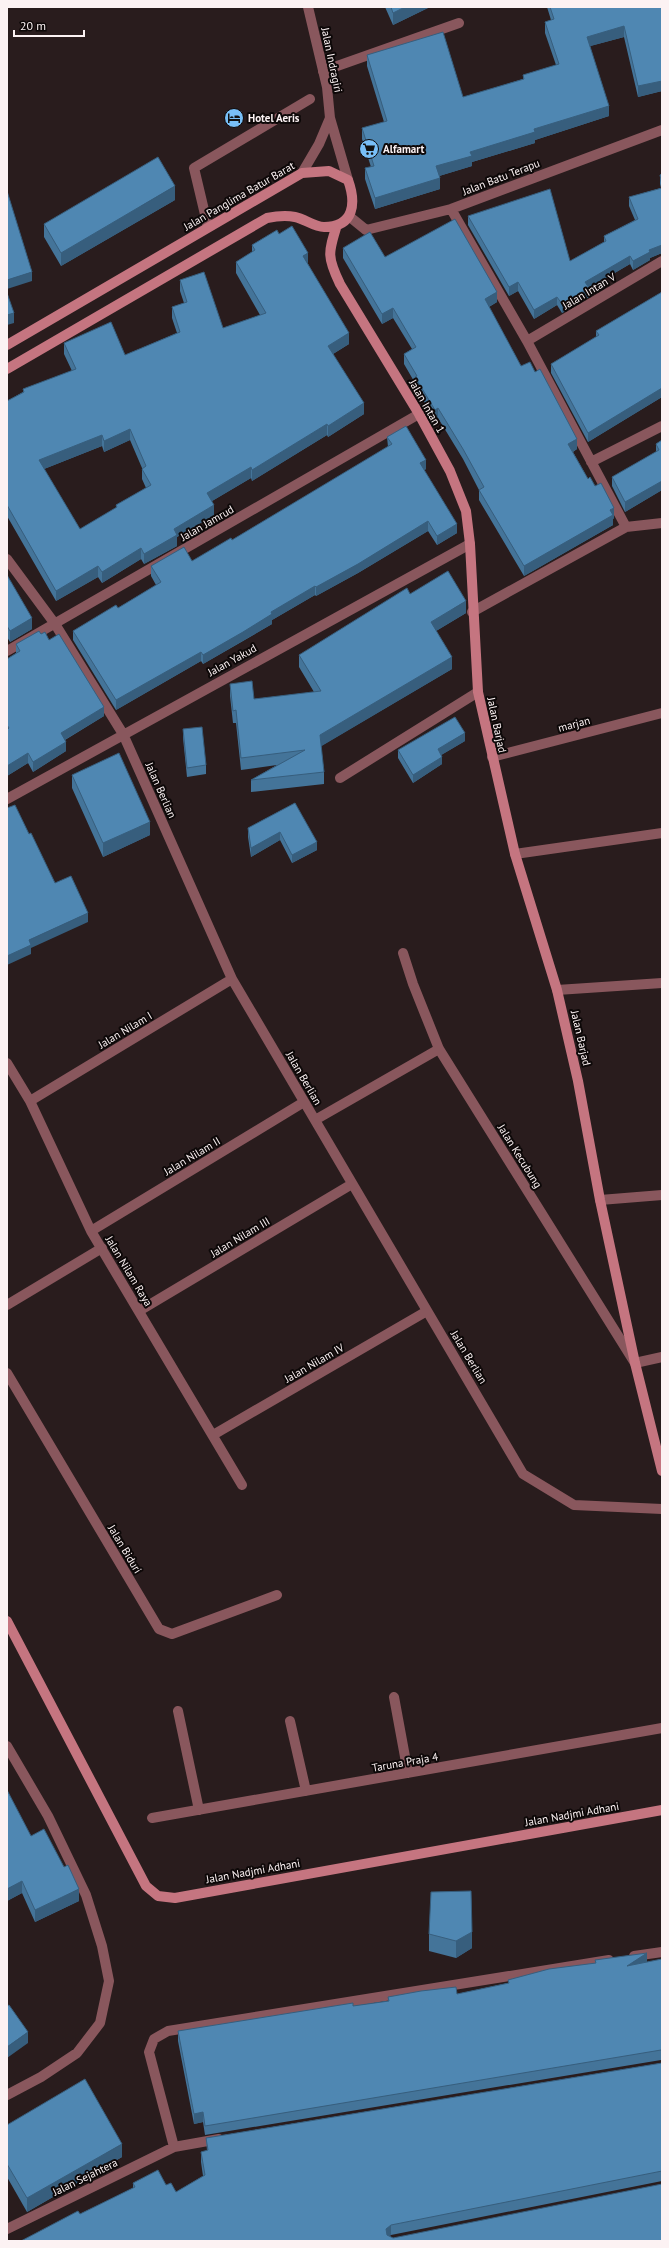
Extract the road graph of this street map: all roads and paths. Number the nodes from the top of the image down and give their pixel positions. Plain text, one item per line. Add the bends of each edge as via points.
1 (308, 7) edge
2 (459, 23) dead end
3 (323, 71) junction
4 (310, 99) dead end
5 (330, 118) junction
6 (662, 130) edge
7 (302, 173) junction
8 (348, 180) junction
9 (451, 209) junction
10 (350, 216) junction
11 (337, 225) junction
12 (208, 226) junction
13 (662, 261) edge
14 (527, 341) junction
15 (7, 346) edge
16 (7, 369) edge
17 (419, 414) junction
18 (662, 426) edge
19 (591, 462) junction
20 (662, 524) edge
21 (626, 527) junction
22 (470, 544) junction
23 (7, 559) edge
24 (472, 612) junction
25 (55, 624) junction
26 (7, 651) edge
27 (478, 692) junction
28 (662, 713) edge
29 (123, 734) junction
30 (492, 757) junction
31 (340, 778) dead end
32 (7, 799) edge
33 (662, 833) edge
34 (514, 854) junction
35 (403, 953) dead end
36 (232, 979) junction
37 (662, 983) edge
38 (557, 990) junction
39 (440, 1049) junction
40 (7, 1063) edge
41 (30, 1101) junction
42 (304, 1102) junction
43 (315, 1120) junction
44 (352, 1184) junction
45 (662, 1195) edge
46 (600, 1200) junction
47 (91, 1231) junction
48 (102, 1248) junction
49 (7, 1305) edge
50 (139, 1311) junction
51 (427, 1311) junction
52 (662, 1357) edge
53 (635, 1363) junction
54 (7, 1373) edge
55 (213, 1435) junction
56 (662, 1471) edge
57 (242, 1485) dead end
58 (662, 1510) edge
59 (277, 1595) dead end
60 (7, 1621) edge
61 (394, 1697) dead end
62 (178, 1711) dead end
63 (290, 1721) dead end
64 (662, 1728) edge
65 (7, 1746) edge
66 (408, 1773) junction
67 (306, 1791) junction
68 (199, 1810) junction
69 (662, 1810) edge
70 (152, 1818) dead end
71 (662, 1952) edge
72 (7, 2096) edge
73 (229, 2137) edge
74 (174, 2146) junction
75 (7, 2229) edge

1 - 3 street, Jalan Indragiri
2 - 3 street
3 - 5 street, Jalan Indragiri
4 - 12 street via 194,168
5 - 7 street
5 - 8 street, Jalan Indragiri
6 - 9 street, Jalan Batu Terapu
7 - 8 main road, Jalan Panglima Batur Barat via 329,171
7 - 12 main road, Jalan Panglima Batur Barat
8 - 10 main road via 353,204
9 - 10 street, Jalan Batu Terapu via 366,230
9 - 14 street
10 - 11 main road
11 - 16 main road via 324,227 297,217 267,218
11 - 17 main road, Jalan Intan 1 via 329,251 332,267
12 - 15 main road, Jalan Panglima Batur Barat
13 - 14 street, Jalan Intan V
14 - 19 street
17 - 22 main road, Jalan Intan 1 via 450,471 466,511
17 - 25 street, Jalan Jamrud
18 - 19 street
19 - 21 street
20 - 21 street
21 - 24 street
22 - 24 main road, Jalan Intan 1
22 - 29 street, Jalan Yakud
23 - 25 street, Jalan Berlian
24 - 27 main road, Jalan Barjad
25 - 26 street, Jalan Jamrud
25 - 29 street, Jalan Berlian
27 - 30 main road, Jalan Barjad
27 - 31 street
28 - 30 street, marjan
29 - 32 street, Jalan Yakud
29 - 36 street, Jalan Berlian
30 - 34 main road, Jalan Barjad
33 - 34 street
34 - 38 main road, Jalan Barjad
35 - 39 street, Jalan Kecubung via 412,984
36 - 41 street, Jalan Nilam I
36 - 42 street, Jalan Berlian
37 - 38 street
38 - 46 main road, Jalan Barjad via 578,1081
39 - 43 street
39 - 53 street, Jalan Kecubung
40 - 41 street, Jalan Nilam Raya
41 - 47 street, Jalan Nilam Raya
42 - 43 street, Jalan Berlian
42 - 47 street, Jalan Nilam II
43 - 44 street, Jalan Berlian
44 - 50 street, Jalan Nilam III
44 - 51 street, Jalan Berlian
45 - 46 street
46 - 53 main road, Jalan Barjad
47 - 48 street, Jalan Nilam Raya
48 - 49 street
48 - 50 street, Jalan Nilam Raya
50 - 55 street, Jalan Nilam Raya
51 - 55 street, Jalan Nilam IV
51 - 58 street, Jalan Berlian via 522,1474 574,1505
52 - 53 street
53 - 56 main road, Jalan Barjad
54 - 59 street, Jalan Biduri via 159,1629 172,1634
55 - 57 street, Jalan Nilam Raya
60 - 69 main road, Jalan Nadjmi Adhani via 146,1886 158,1896 175,1898
61 - 66 street
62 - 68 street
63 - 67 street
64 - 66 street, Taruna Praja 4
65 - 72 street via 48,1816 86,1895 102,1946 109,1982 100,2023 77,2053
66 - 67 street, Taruna Praja 4
67 - 68 street, Taruna Praja 4
68 - 70 street, Taruna Praja 4
71 - 74 street via 168,2031 154,2039 149,2052
73 - 74 street, Jalan Sejahtera
74 - 75 street, Jalan Sejahtera

